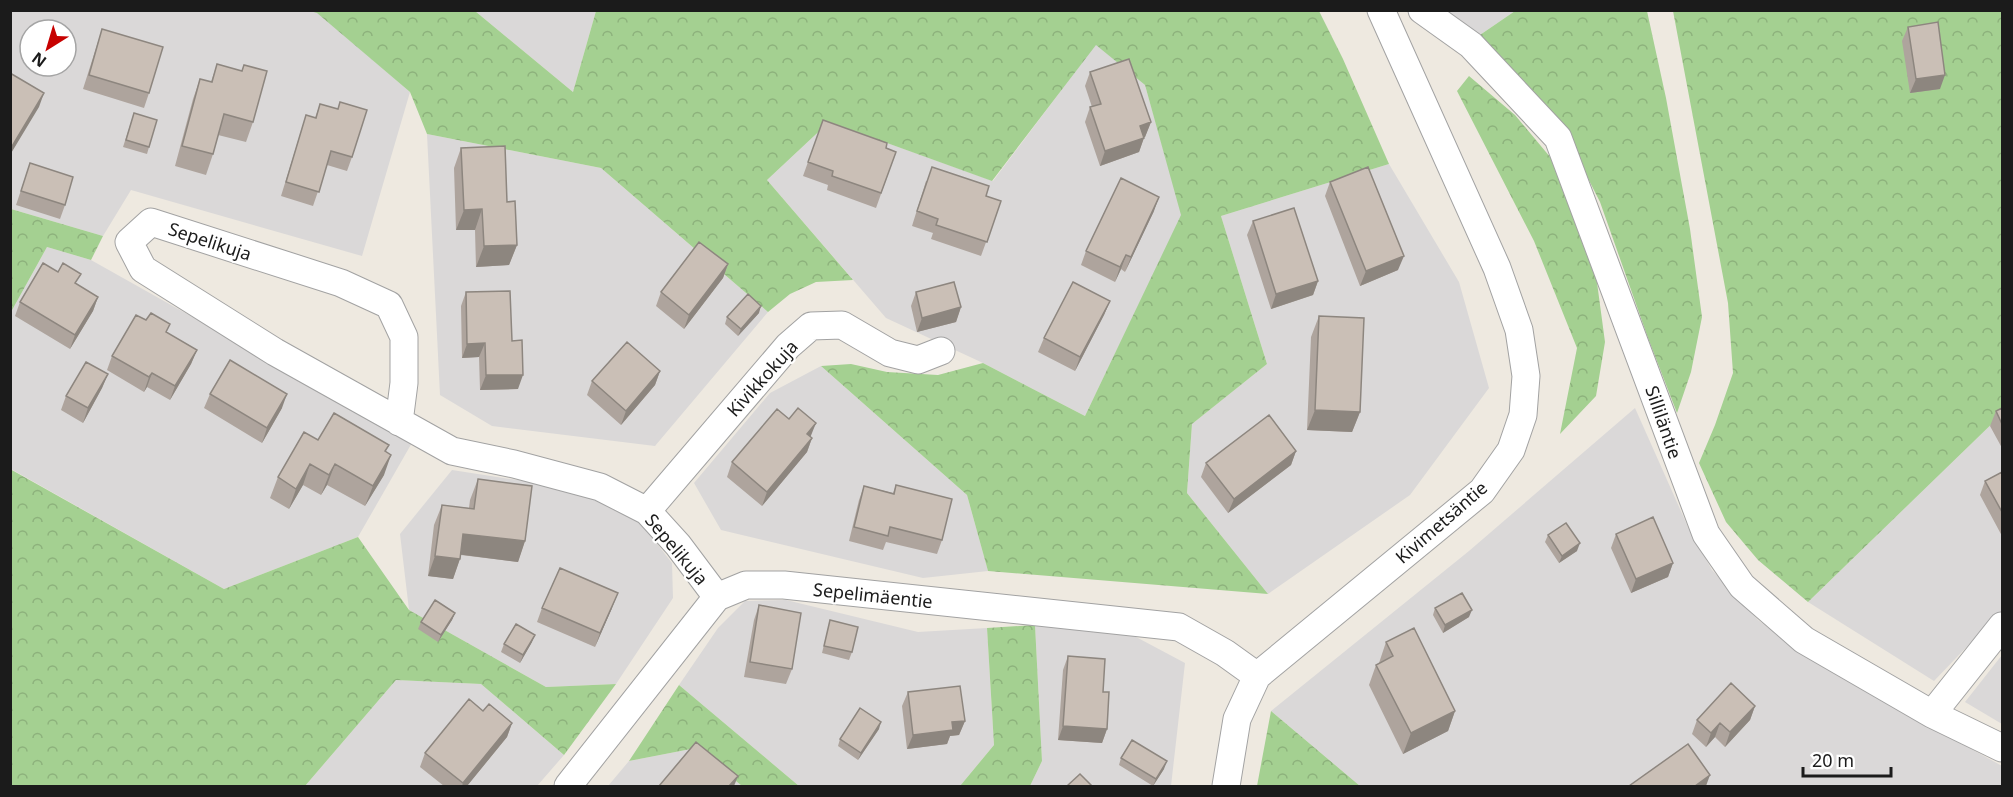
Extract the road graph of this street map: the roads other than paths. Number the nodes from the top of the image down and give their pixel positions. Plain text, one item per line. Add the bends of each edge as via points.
1 (1381, 10) edge
2 (1422, 10) edge
3 (941, 351) dead end
4 (399, 422) junction
5 (647, 511) junction
6 (717, 597) junction
7 (2002, 626) edge
8 (1257, 676) junction
9 (1932, 714) junction
10 (2002, 748) edge
11 (568, 786) edge
12 (1226, 786) edge

1 - 8 street, Kivimetsäntie via 1497,268 1519,330 1526,376 1523,415 1511,450 1482,491
2 - 9 street, Silliläntie via 1471,45 1558,138 1706,534 1742,586 1804,640
3 - 5 street, Kivikkokuja via 918,360 890,352 842,325 811,326 789,345
4 - 4 street, Sepelikuja via 275,352 143,269 129,242 151,222 341,283 389,305 404,337
4 - 5 street, Sepelikuja via 452,451 600,487
5 - 6 street, Sepelikuja
6 - 8 street, Sepelimäentie via 746,585 784,585 1179,627
6 - 11 street, Sepelimäentie
7 - 9 street
8 - 12 street, Kivimetsäntie via 1237,719
9 - 10 street, Silliläntie

